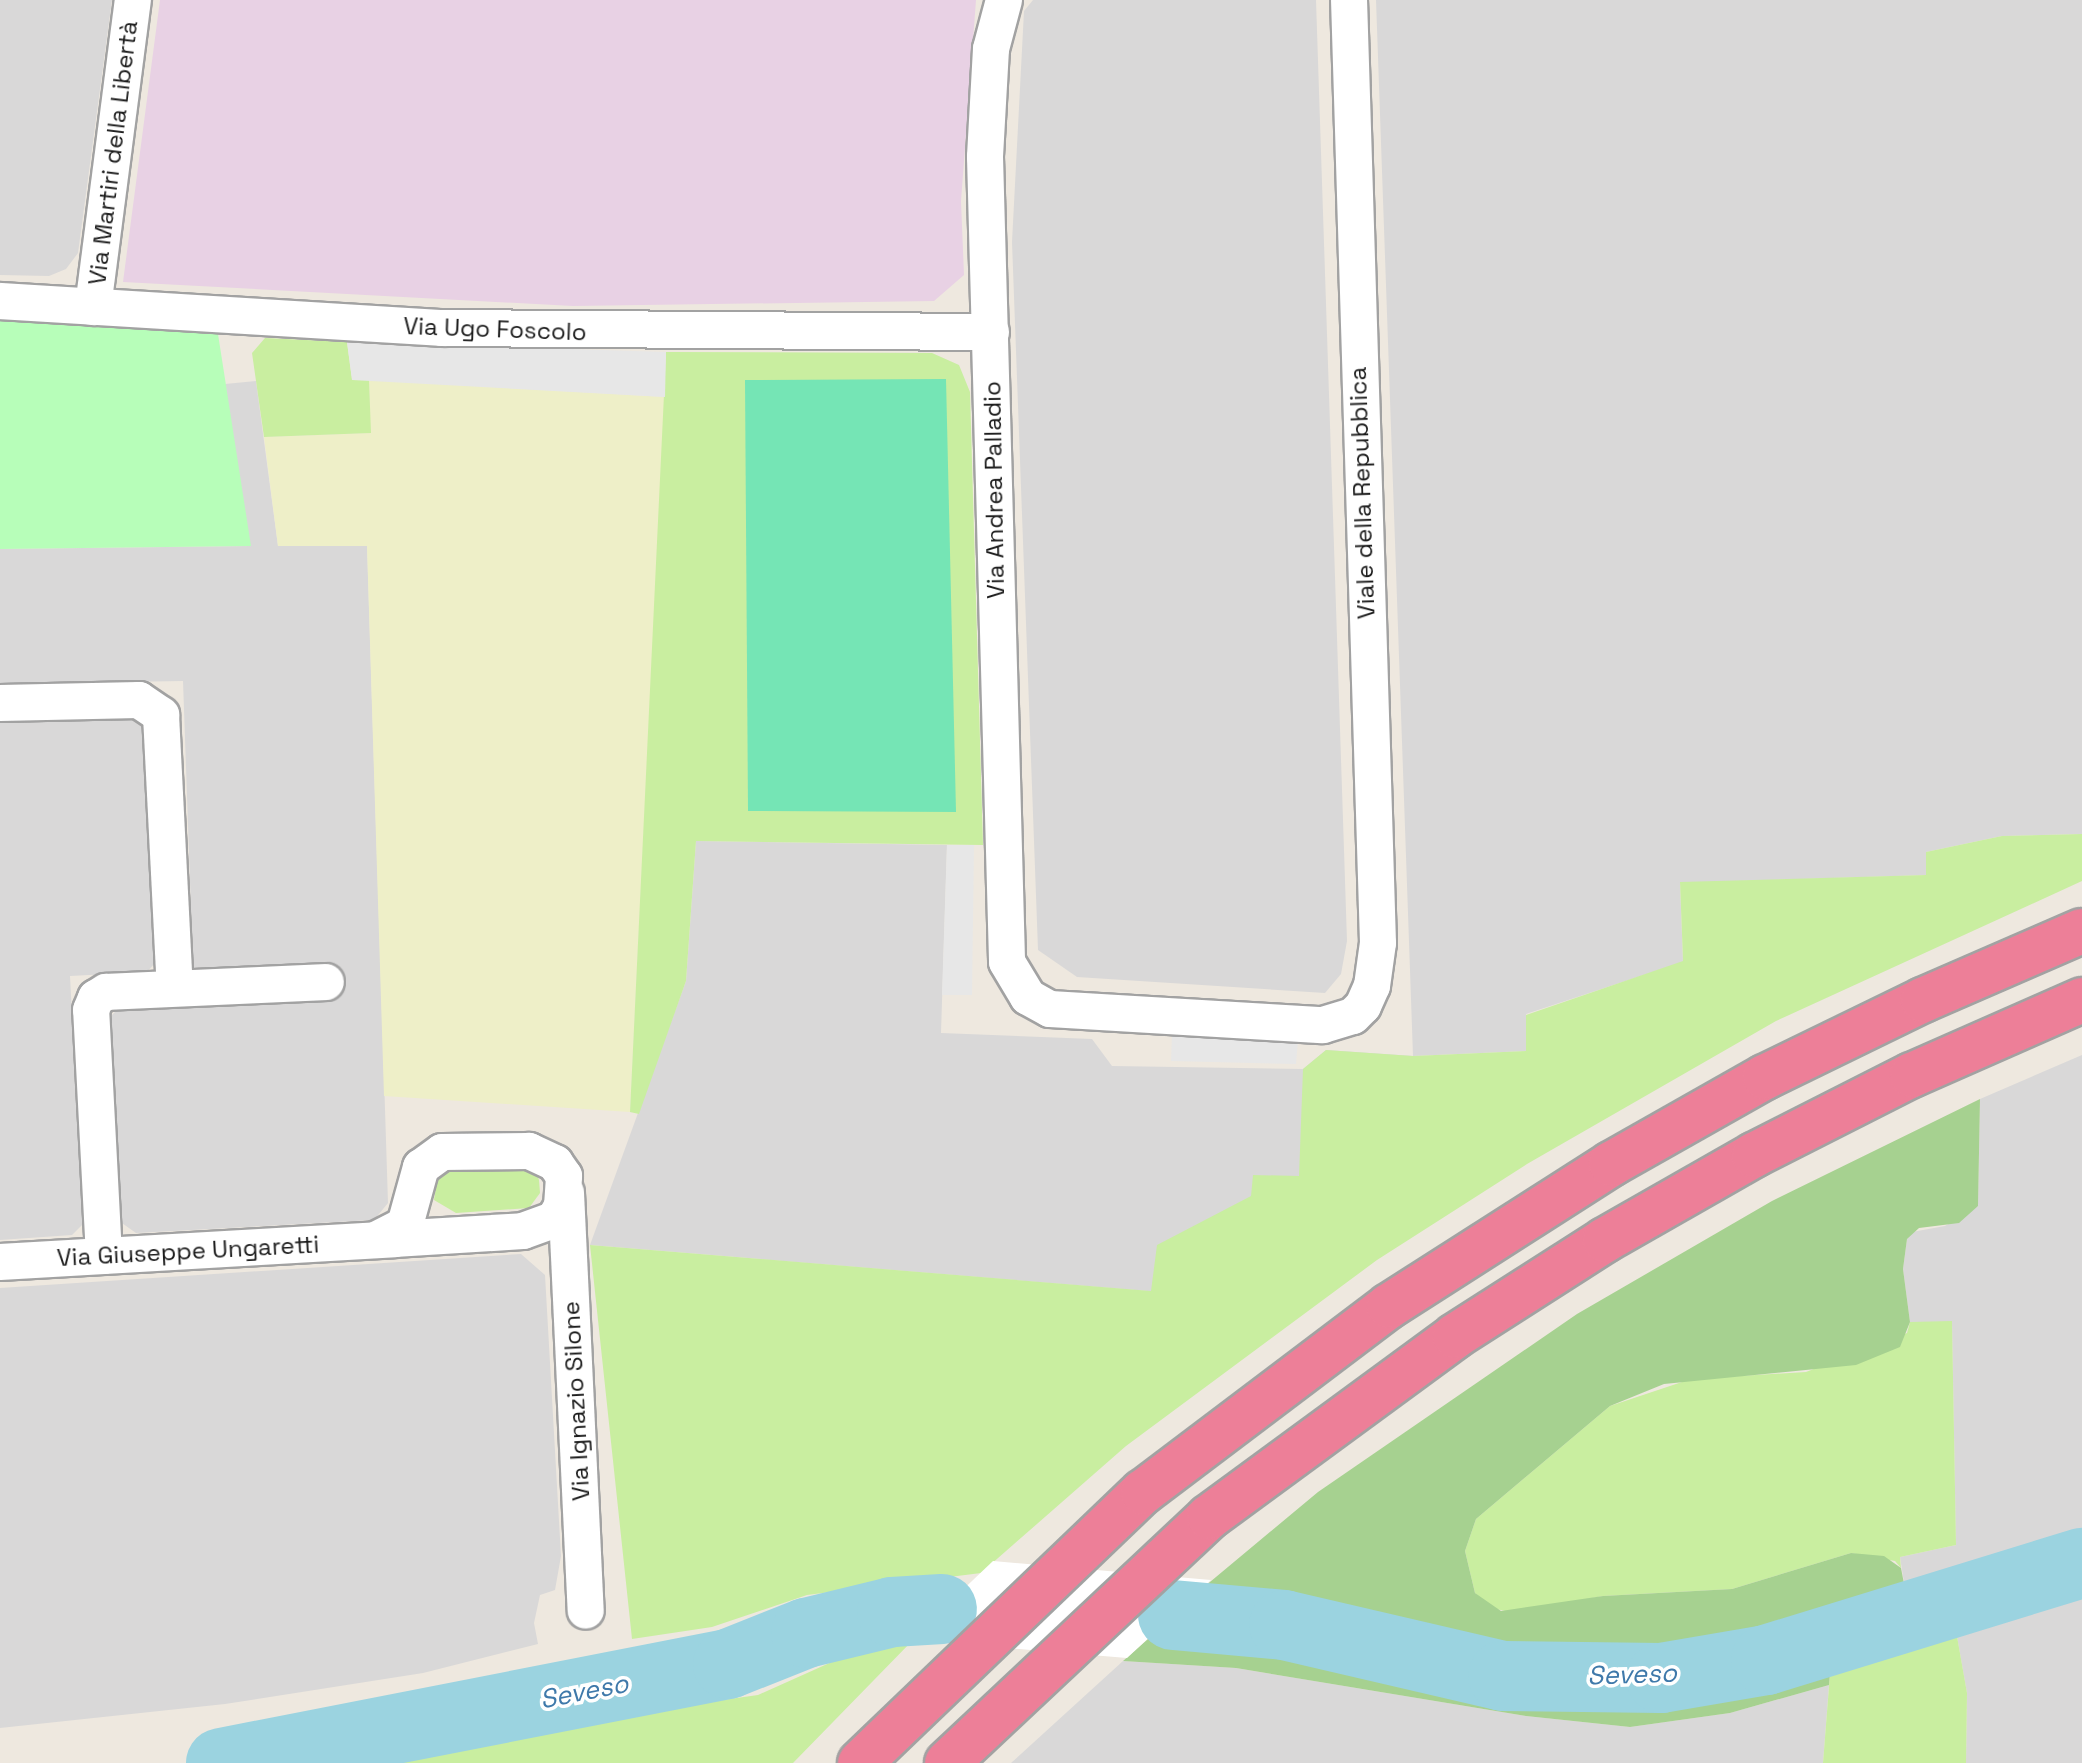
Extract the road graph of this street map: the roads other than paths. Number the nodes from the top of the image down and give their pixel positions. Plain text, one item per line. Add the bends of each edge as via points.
1 (133, 0) edge
2 (1004, 0) edge
3 (1349, 0) edge
4 (0, 301) edge
5 (93, 307) junction
6 (991, 332) junction
7 (0, 703) edge
8 (2082, 931) edge
9 (1014, 981) joint
10 (326, 982) dead end
11 (175, 988) junction
12 (2082, 1000) edge
13 (566, 1192) junction
14 (376, 1240) junction
15 (104, 1256) junction
16 (0, 1262) edge
17 (586, 1611) dead end
18 (860, 1763) edge
19 (947, 1763) edge

1 - 5 street, Via Martiri della Libertà
2 - 6 street, Via Andrea Palladio via 991,49 985,157
3 - 9 street, Viale della Repubblica via 1378,943 1372,986 1353,1016 1323,1025 1050,1009 1028,997
4 - 5 street, Via Ugo Foscolo
5 - 6 street, Via Ugo Foscolo via 442,328
6 - 9 street, Via Andrea Palladio via 1003,934
7 - 11 street via 139,700 161,715
8 - 18 highway via 1831,1044 1587,1179 1282,1382 1154,1482
10 - 11 street
11 - 15 street via 106,992 92,1004
12 - 19 highway via 1832,1114 1605,1240 1383,1385 1255,1480 1145,1574
13 - 14 street, Via Giuseppe Ungaretti via 554,1220 540,1228
13 - 14 street via 564,1176 543,1155 513,1149 442,1152 421,1167 405,1225
13 - 17 street, Via Ignazio Silone
14 - 15 street, Via Giuseppe Ungaretti
15 - 16 street, Via Giuseppe Ungaretti

